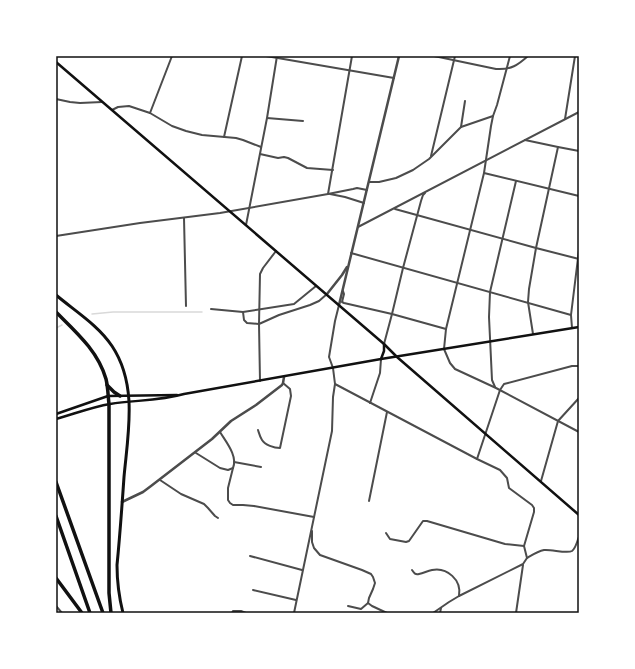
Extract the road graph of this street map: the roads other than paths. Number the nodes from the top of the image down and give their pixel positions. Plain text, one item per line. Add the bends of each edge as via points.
1 (172, 56) edge
2 (242, 56) edge
3 (266, 56) edge
4 (352, 56) edge
5 (399, 56) edge
6 (434, 56) edge
7 (455, 56) edge
8 (510, 56) edge
9 (528, 56) edge
10 (575, 56) edge
11 (277, 57) edge
12 (454, 60) junction
13 (56, 62) edge
14 (507, 69) junction
15 (350, 70) junction
16 (394, 78) junction
17 (56, 99) edge
18 (465, 101) dead end
19 (103, 102) junction
20 (112, 110) junction
21 (579, 112) edge
22 (150, 114) junction
23 (493, 116) junction
24 (267, 118) junction
25 (565, 119) junction
26 (303, 121) dead end
27 (462, 127) junction
28 (224, 137) junction
29 (525, 140) junction
30 (261, 147) junction
31 (558, 148) junction
32 (579, 150) edge
33 (260, 154) junction
34 (431, 157) junction
35 (486, 161) junction
36 (333, 170) junction
37 (484, 173) junction
38 (516, 181) junction
39 (369, 182) junction
40 (549, 189) junction
41 (367, 190) junction
42 (426, 192) junction
43 (328, 194) junction
44 (579, 196) edge
45 (364, 203) junction
46 (250, 207) junction
47 (394, 208) junction
48 (230, 211) junction
49 (418, 215) junction
50 (184, 218) junction
51 (246, 225) junction
52 (358, 227) junction
53 (470, 230) junction
54 (56, 236) edge
55 (503, 239) junction
56 (536, 248) junction
57 (579, 250) edge
58 (276, 251) junction
59 (351, 253) junction
60 (578, 259) edge
61 (349, 263) junction
62 (403, 268) junction
63 (458, 283) junction
64 (316, 286) junction
65 (342, 291) junction
66 (490, 292) junction
67 (326, 294) junction
68 (56, 295) edge
69 (528, 302) junction
70 (339, 305) junction
71 (186, 306) dead end
72 (211, 309) dead end
73 (260, 309) junction
74 (56, 312) edge
75 (243, 312) junction
76 (392, 314) junction
77 (571, 315) junction
78 (259, 324) junction
79 (579, 327) edge
80 (572, 328) junction
81 (446, 329) junction
82 (533, 334) junction
83 (490, 341) junction
84 (384, 344) junction
85 (444, 349) junction
86 (397, 357) junction
87 (381, 359) junction
88 (579, 366) edge
89 (333, 368) junction
90 (284, 377) junction
91 (260, 381) junction
92 (283, 382) junction
93 (107, 384) junction
94 (335, 384) junction
95 (496, 388) junction
96 (500, 390) junction
97 (184, 394) junction
98 (108, 396) junction
99 (120, 396) junction
100 (579, 398) edge
101 (370, 403) junction
102 (109, 404) junction
103 (387, 412) junction
104 (56, 414) edge
105 (56, 420) edge
106 (558, 421) junction
107 (258, 430) dead end
108 (220, 432) junction
109 (579, 432) edge
110 (486, 433) junction
111 (196, 453) junction
112 (477, 459) junction
113 (234, 462) junction
114 (260, 467) dead end
115 (233, 468) junction
116 (160, 480) junction
117 (541, 481) junction
118 (56, 482) edge
119 (369, 501) dead end
120 (122, 502) junction
121 (579, 515) edge
122 (56, 516) edge
123 (314, 517) junction
124 (218, 518) dead end
125 (312, 525) junction
126 (386, 534) dead end
127 (579, 537) edge
128 (524, 546) junction
129 (250, 556) dead end
130 (527, 558) junction
131 (523, 564) junction
132 (302, 570) junction
133 (412, 570) dead end
134 (56, 578) edge
135 (253, 590) dead end
136 (459, 596) junction
137 (296, 600) junction
138 (368, 603) junction
139 (56, 606) edge
140 (348, 606) dead end
141 (441, 608) junction
142 (62, 613) edge
143 (82, 613) edge
144 (90, 613) edge
145 (102, 613) edge
146 (110, 613) edge
147 (123, 613) edge
148 (232, 613) edge
149 (246, 613) edge
150 (294, 613) edge
151 (387, 613) edge
152 (434, 613) edge
153 (440, 613) edge
154 (516, 613) edge

1 - 22 street
2 - 28 street
3 - 11 street
4 - 15 street
5 - 16 street
6 - 12 street
7 - 12 street
8 - 14 street
9 - 14 street
10 - 25 street
11 - 15 street
11 - 24 street
12 - 14 street
12 - 34 street
13 - 19 main road
14 - 23 street
15 - 16 street
15 - 36 street
16 - 39 street
17 - 19 street via 80,104
18 - 27 street
19 - 20 main road
20 - 22 street via 129,106
20 - 48 main road
21 - 25 street
22 - 28 street via 179,129
23 - 27 street
23 - 35 street
24 - 26 street
24 - 30 street
25 - 29 street
27 - 34 street
28 - 30 street via 244,140
29 - 31 street
29 - 35 street
30 - 33 street
31 - 32 street
31 - 40 street
33 - 36 street via 288,158 307,168
33 - 46 street
34 - 39 street via 419,167 396,178
35 - 37 street
35 - 42 street
36 - 43 street
37 - 38 street
37 - 53 street
38 - 40 street
38 - 55 street
39 - 41 street
40 - 44 street
40 - 56 street
41 - 43 street via 357,188
41 - 45 street
42 - 47 street
42 - 49 street
43 - 45 street
43 - 46 street
45 - 52 street
46 - 48 street
46 - 51 street
47 - 49 street
47 - 52 street
48 - 50 street
48 - 51 main road
49 - 53 street
49 - 62 street
50 - 54 street
50 - 71 street
51 - 58 main road
52 - 59 street
53 - 55 street
53 - 63 street
55 - 56 street
55 - 66 street
56 - 60 street
56 - 69 street
57 - 60 street
58 - 64 main road
58 - 73 street via 260,274
59 - 61 street
59 - 62 street
60 - 77 street
61 - 65 street
61 - 67 street
62 - 63 street
62 - 76 street
63 - 66 street
63 - 81 street
64 - 67 main road
64 - 73 street via 294,304
65 - 70 street
65 - 76 street via 344,303
66 - 69 street
66 - 83 street
67 - 70 main road
67 - 78 street via 310,305
68 - 120 main road via 103,335 123,368 130,408
69 - 77 street
69 - 82 street
70 - 84 main road
70 - 89 street via 329,357
72 - 75 street
73 - 75 street
73 - 78 street
74 - 93 highway via 93,350
75 - 78 street via 246,323
76 - 81 street
76 - 84 street
77 - 80 street
78 - 91 street
79 - 80 main road
80 - 82 main road
81 - 85 street
82 - 83 main road
83 - 85 main road
83 - 95 street via 492,380
84 - 86 main road
84 - 87 main road
85 - 86 main road
85 - 95 street via 455,369
86 - 87 main road
86 - 110 main road
87 - 89 main road
87 - 101 street via 380,373
88 - 96 street via 504,384
89 - 90 main road
89 - 94 street
90 - 91 main road
90 - 92 street
91 - 97 main road
92 - 107 street via 290,390 291,396 280,448 266,444
92 - 108 street
93 - 98 highway
93 - 99 highway
94 - 101 street
94 - 123 street via 332,431
95 - 96 street
96 - 106 street
96 - 110 street
97 - 99 main road
97 - 102 main road
98 - 99 main road
98 - 102 highway
98 - 104 main road
100 - 106 street
101 - 103 street
102 - 105 main road
102 - 146 highway
103 - 112 street
103 - 119 street
106 - 109 street
106 - 117 street
108 - 111 street
108 - 113 street
110 - 112 street
110 - 117 main road
111 - 115 street via 220,468
111 - 116 street
112 - 128 street via 500,470 507,478 509,488 534,508
113 - 114 street
113 - 115 street
115 - 123 street via 228,488 228,500 231,504
116 - 120 street
116 - 124 street via 181,494 204,504
117 - 121 main road
118 - 145 highway
120 - 147 main road via 117,571
122 - 144 highway
123 - 125 street
125 - 132 street
125 - 138 street via 312,542 320,554 371,574 375,583
126 - 128 street via 390,539 409,541 423,521 427,520 505,544
127 - 130 street via 571,552 542,550
128 - 130 street
129 - 132 street
130 - 131 street
131 - 136 street
131 - 154 street
132 - 137 street
133 - 136 street via 416,574 432,570 449,573 458,587
134 - 143 highway
135 - 137 street
136 - 141 street
137 - 150 street
138 - 140 street via 361,609
138 - 151 street
139 - 142 street
141 - 152 street
141 - 153 street
148 - 149 street

